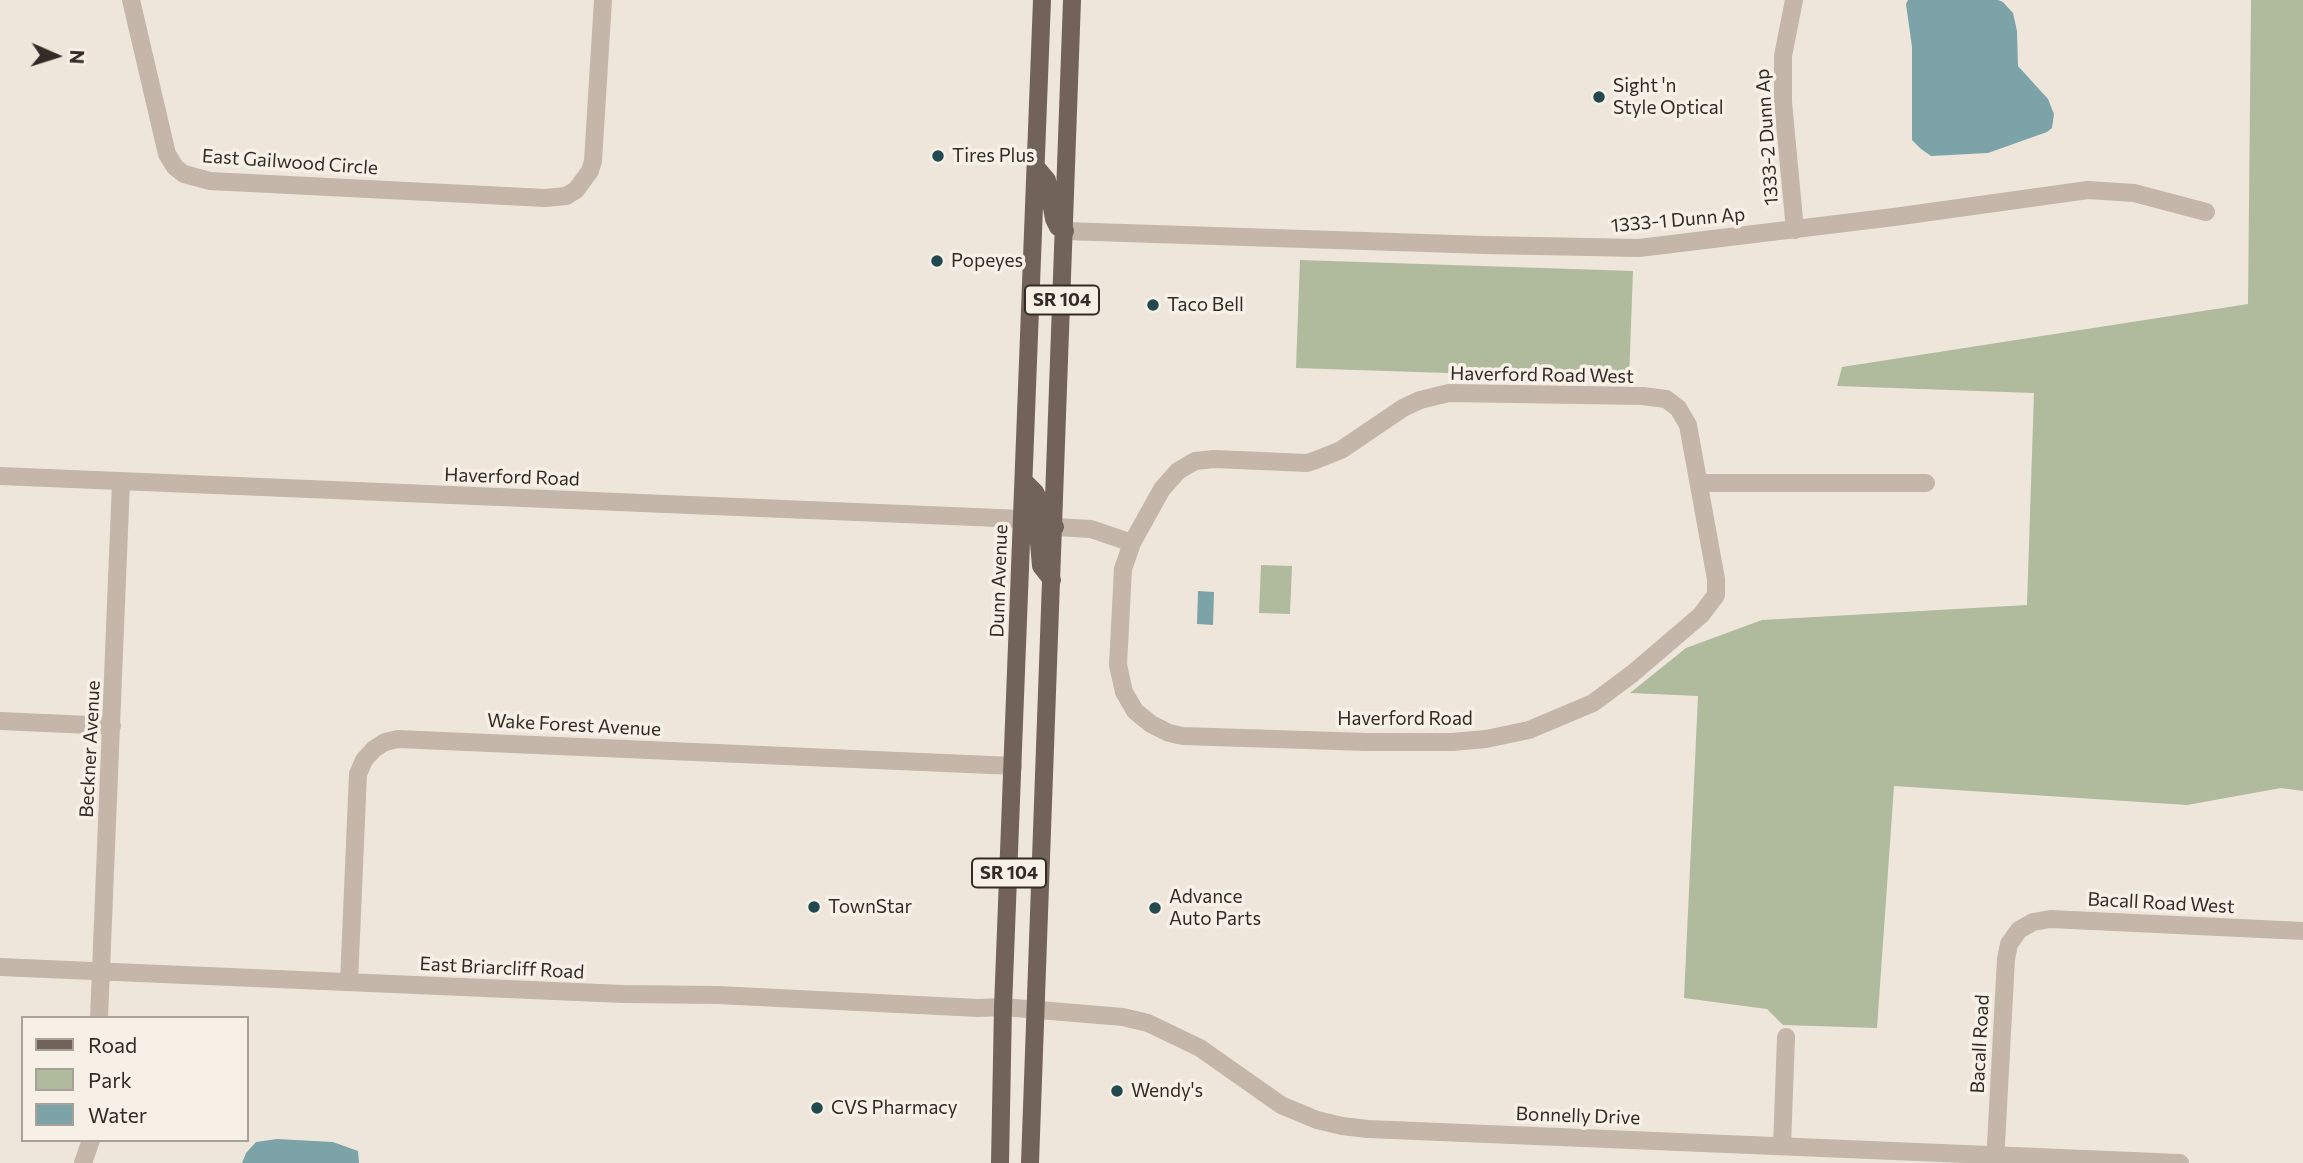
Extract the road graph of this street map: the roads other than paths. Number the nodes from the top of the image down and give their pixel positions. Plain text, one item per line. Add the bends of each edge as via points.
1 (131, 0) edge
2 (603, 0) edge
3 (1042, 0) edge
4 (1072, 0) edge
5 (1794, 0) edge
6 (1036, 167) junction
7 (2206, 212) dead end
8 (1795, 230) junction
9 (1065, 231) junction
10 (0, 476) edge
11 (1024, 481) junction
12 (121, 482) junction
13 (1699, 483) junction
14 (1926, 483) dead end
15 (1022, 519) junction
16 (1055, 527) junction
17 (1132, 542) junction
18 (1052, 580) junction
19 (0, 722) edge
20 (112, 726) junction
21 (1013, 766) junction
22 (2019, 930) joint
23 (2303, 931) edge
24 (0, 967) edge
25 (100, 972) junction
26 (349, 982) junction
27 (1003, 1007) junction
28 (1036, 1010) junction
29 (99, 1016) edge
30 (1786, 1037) dead end
31 (90, 1142) edge
32 (1782, 1146) junction
33 (1995, 1159) edge
34 (83, 1163) edge
35 (1000, 1163) edge
36 (1030, 1163) edge
37 (2180, 1163) edge

1 - 2 street, East Gailwood Circle via 166,154 184,174 210,181 545,198 576,190 593,161
3 - 6 main road, Dunn Avenue / SR 104
4 - 9 main road, SR 104
5 - 8 street, 1333-2 Dunn Ap via 1783,56 1783,102
6 - 9 main road via 1047,180 1054,219
6 - 11 main road, Dunn Avenue / SR 104
7 - 8 street, 1333-1 Dunn Ap via 2134,193 2088,190
8 - 9 street, 1333-1 Dunn Ap via 1639,248
9 - 16 main road, SR 104
10 - 12 street, Haverford Road
11 - 15 main road, Dunn Avenue / SR 104
11 - 16 main road via 1039,500 1041,521
12 - 15 street, Haverford Road
12 - 20 street, Beckner Avenue
13 - 14 street
13 - 17 street, Haverford Road West via 1688,425 1678,408 1666,400 1449,393 1403,408 1341,450 1307,463 1195,461 1162,489
13 - 17 street, Haverford Road via 1716,579 1716,595 1701,615 1593,702 1529,730 1486,739 1367,742 1183,736 1151,724 1135,711 1124,692 1118,665 1122,569
15 - 18 main road via 1034,528 1041,566
15 - 21 main road, Dunn Avenue / SR 104
16 - 17 street via 1091,529
16 - 18 main road, SR 104
18 - 28 main road, SR 104
19 - 20 street
20 - 25 street, Beckner Avenue
21 - 26 street, Wake Forest Avenue via 412,739 385,742 364,760 358,774
21 - 27 main road, Dunn Avenue / SR 104
22 - 23 street, Bacall Road West via 2050,919
22 - 33 street, Bacall Road via 2006,959
24 - 25 street, East Briarcliff Road
25 - 26 street, East Briarcliff Road
25 - 29 street, Beckner Avenue
26 - 27 street, East Briarcliff Road
27 - 28 street, Bonnelly Drive
27 - 35 main road, Dunn Avenue / SR 104
28 - 32 street, Bonnelly Drive via 1148,1023 1200,1048 1282,1105 1342,1126
28 - 36 main road, SR 104
30 - 32 street
31 - 34 street
32 - 33 street, Bonnelly Drive
33 - 37 street, Bonnelly Drive

